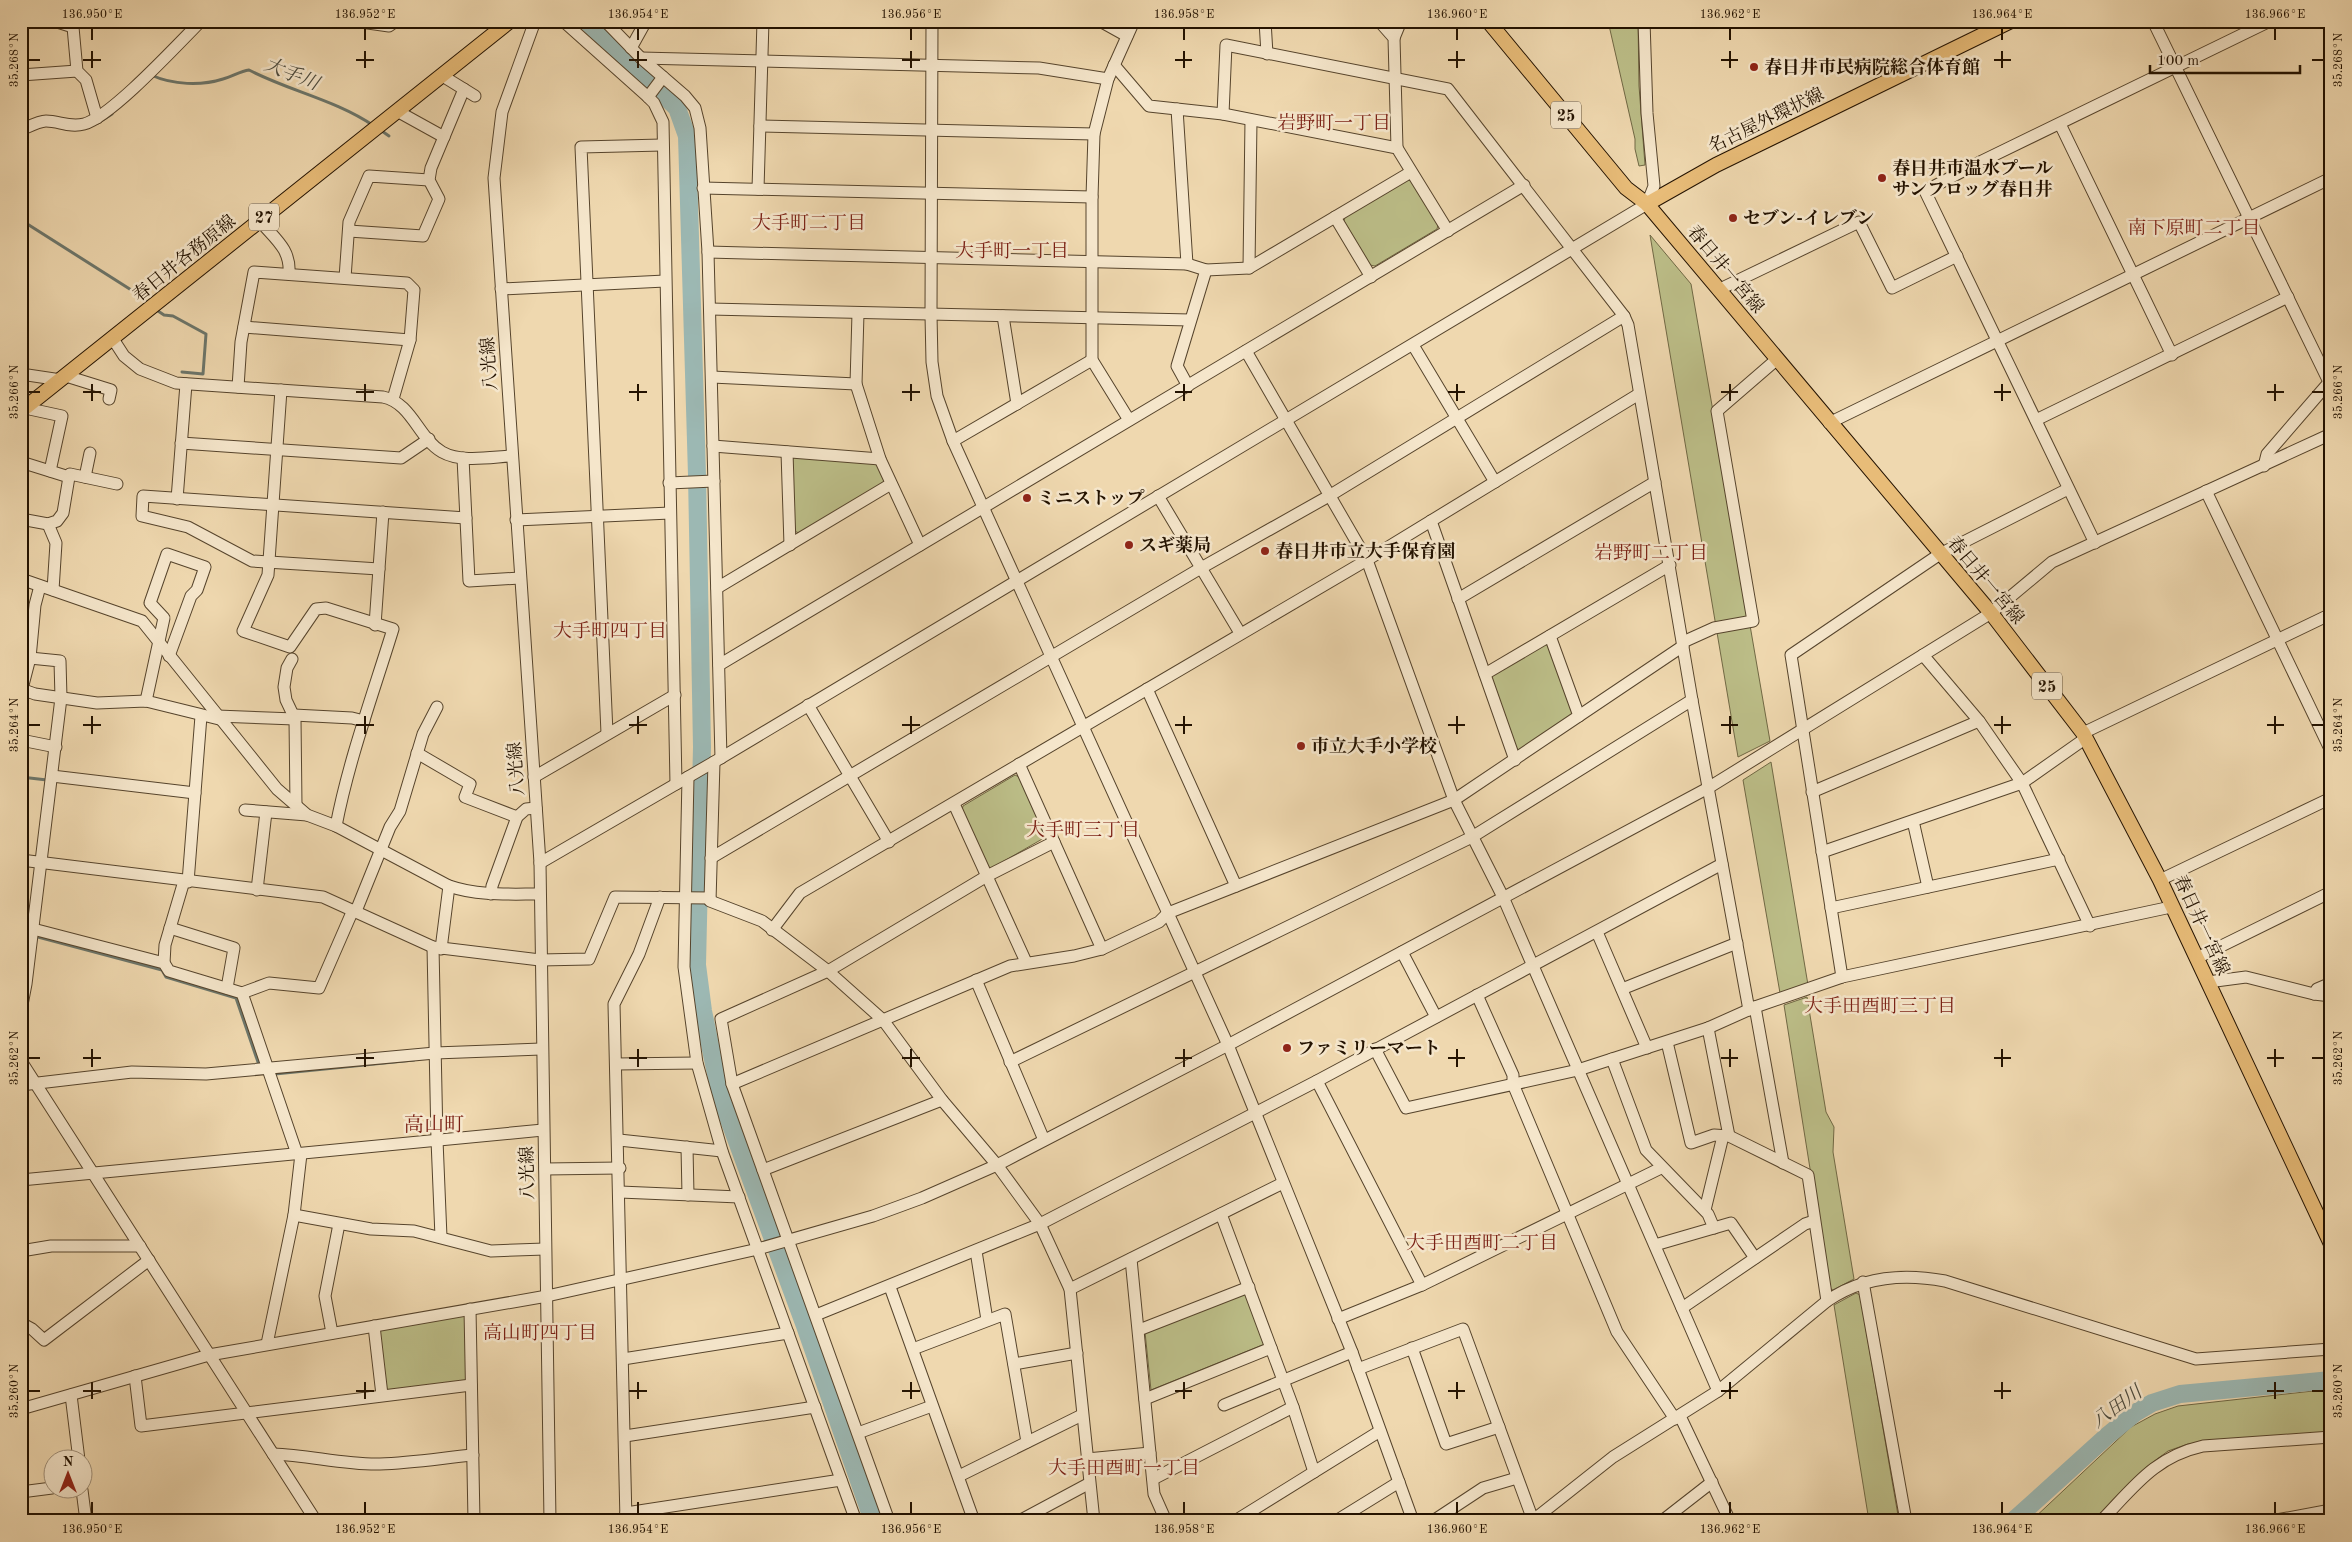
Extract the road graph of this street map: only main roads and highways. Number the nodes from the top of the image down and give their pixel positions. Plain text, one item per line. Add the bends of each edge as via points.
1 (510, 21) edge
2 (1488, 21) edge
3 (2011, 21) edge
4 (1647, 204) junction
5 (23, 409) edge
6 (2329, 1236) edge

1 - 5 main road, 春日井各務原線 / 27
2 - 4 main road, 春日井一宮線 / 25 via 1626,188
3 - 4 main road, 名古屋外環状線 via 1716,165
4 - 6 main road, 春日井一宮線 / 25 via 1991,613 2085,735 2160,880

